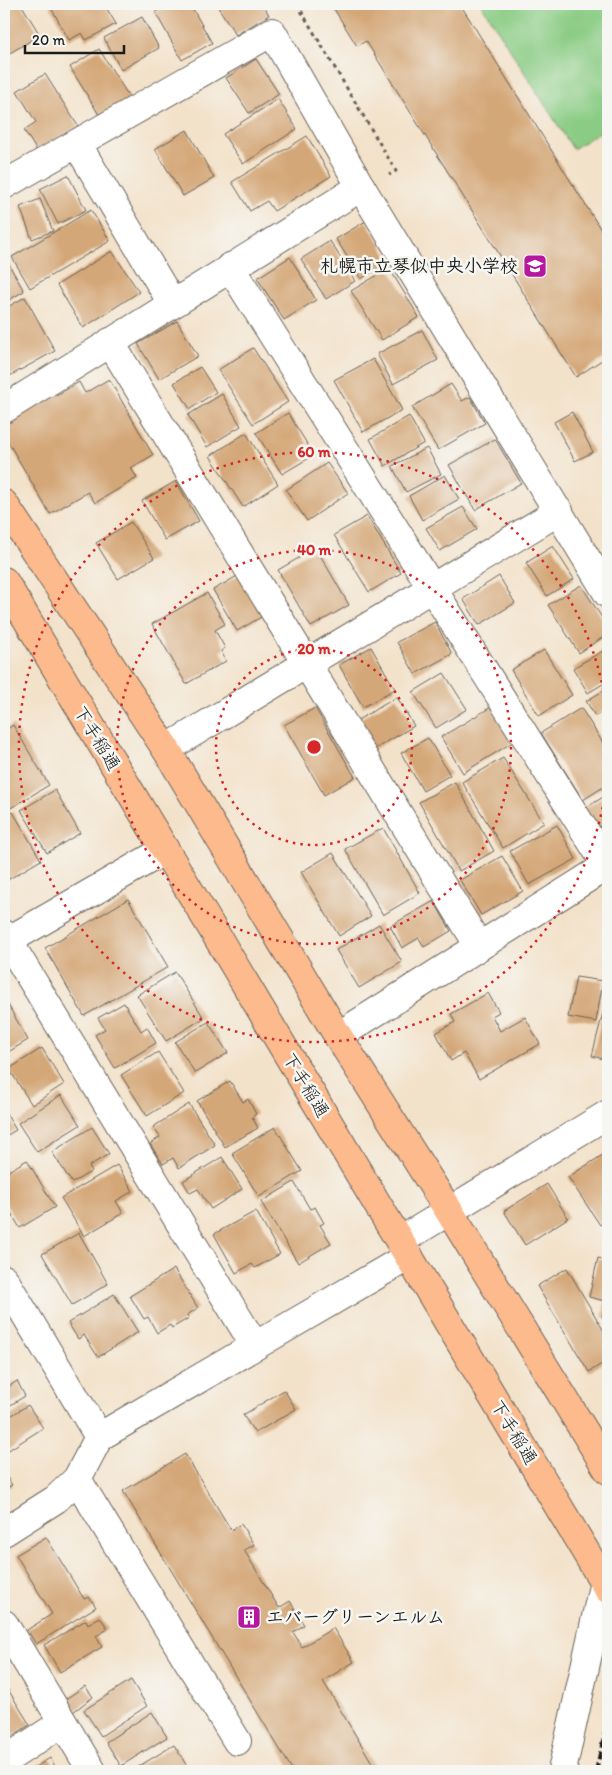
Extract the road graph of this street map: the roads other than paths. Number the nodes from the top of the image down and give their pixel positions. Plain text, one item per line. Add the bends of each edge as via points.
1 (77, 144) junction
2 (372, 182) junction
3 (4, 185) edge
4 (230, 268) junction
5 (172, 303) junction
6 (110, 342) junction
7 (4, 409) edge
8 (4, 504) edge
9 (558, 511) junction
10 (4, 581) edge
11 (432, 589) junction
12 (608, 594) edge
13 (308, 665) junction
14 (166, 749) junction
15 (165, 850) junction
16 (608, 866) edge
17 (5, 939) edge
18 (480, 946) junction
19 (338, 1036) junction
20 (608, 1114) edge
21 (449, 1211) junction
22 (404, 1249) junction
23 (4, 1279) edge
24 (255, 1346) junction
25 (99, 1437) junction
26 (608, 1470) edge
27 (77, 1479) junction
28 (4, 1532) edge
29 (606, 1585) edge
30 (4, 1624) edge
31 (62, 1723) junction
32 (237, 1741) dead end
33 (4, 1761) edge
34 (92, 1771) edge
35 (562, 1771) edge

1 - 2 street via 272,32
1 - 3 street
1 - 5 street
2 - 4 street
2 - 9 street
4 - 5 street
4 - 11 street
5 - 6 street
6 - 7 street
6 - 13 street
8 - 14 main road
9 - 11 street
9 - 12 street
10 - 15 main road, 下手稲通
11 - 13 street
11 - 16 street
13 - 14 street
13 - 18 street
14 - 19 main road
15 - 17 street
15 - 22 main road, 下手稲通
16 - 18 street
17 - 24 street
18 - 19 street
19 - 21 main road
20 - 21 street
21 - 22 street
21 - 26 main road
22 - 24 street
22 - 29 main road, 下手稲通
23 - 25 street
24 - 25 street
25 - 27 street
27 - 28 street via 56,1499
27 - 32 street
29 - 35 street
30 - 31 street
31 - 33 street
31 - 34 street

